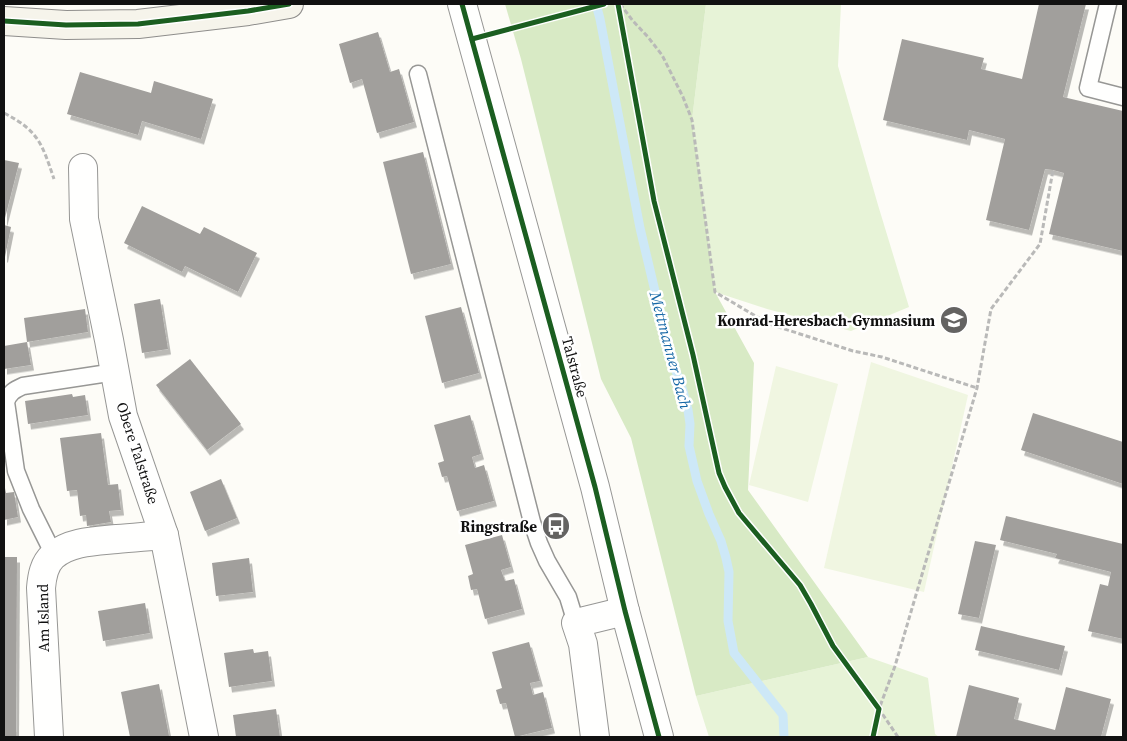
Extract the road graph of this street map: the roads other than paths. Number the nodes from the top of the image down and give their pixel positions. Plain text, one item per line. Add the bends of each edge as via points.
1 (289, 4) edge
2 (462, 4) edge
3 (1108, 4) edge
4 (4, 21) edge
5 (418, 74) dead end
6 (1123, 97) edge
7 (83, 168) dead end
8 (115, 372) junction
9 (164, 535) junction
10 (54, 555) junction
11 (625, 611) junction
12 (576, 623) junction
13 (49, 737) edge
14 (204, 737) edge
15 (594, 737) edge
16 (658, 737) edge

1 - 4 main road via 138,24 66,25
2 - 11 street, Talstraße via 595,487
3 - 6 lane via 1088,88
5 - 12 lane via 532,522 547,561 568,596
7 - 8 street, Obere Talstraße via 84,219
8 - 9 street, Obere Talstraße via 123,416
8 - 10 lane via 23,386 13,391 6,402 16,471
9 - 10 street via 84,543 67,547
9 - 14 street, Obere Talstraße
10 - 13 street, Am Island via 46,566 41,588
11 - 12 street
11 - 16 street, Talstraße
12 - 15 street via 583,644

